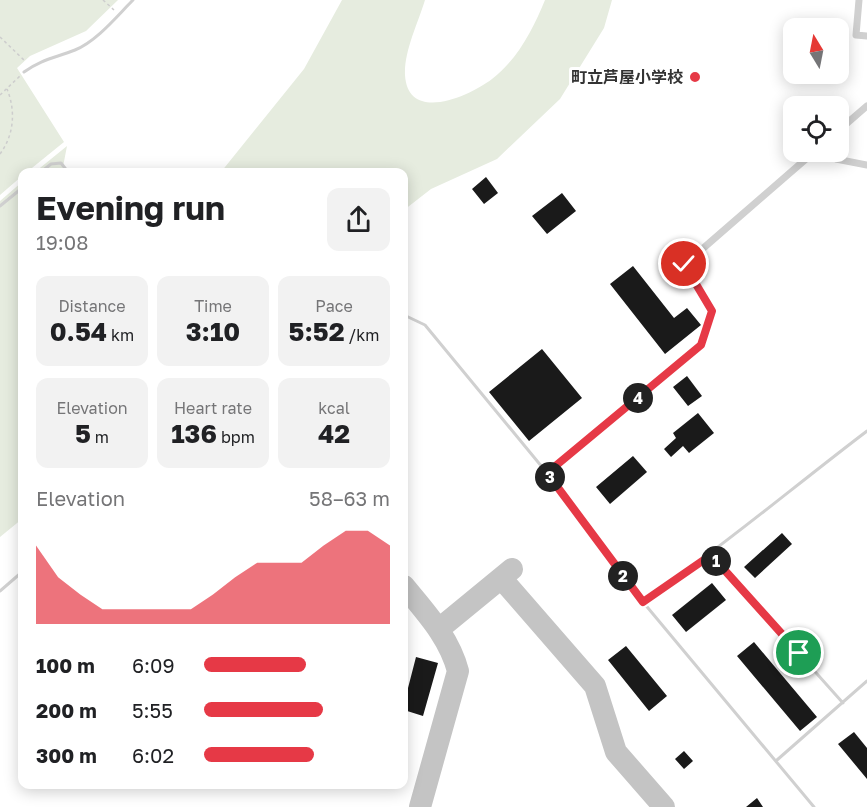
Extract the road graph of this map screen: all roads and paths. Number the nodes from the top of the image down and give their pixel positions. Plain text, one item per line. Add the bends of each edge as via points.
1 (103, 0) edge
2 (133, 0) edge
3 (859, 0) edge
4 (114, 10) dead end
5 (867, 36) edge
6 (0, 37) edge
7 (31, 67) junction
8 (24, 72) joint
9 (7, 89) junction
10 (0, 95) edge
11 (867, 106) edge
12 (849, 122) edge
13 (0, 154) edge
14 (802, 162) edge
15 (849, 162) edge
16 (867, 165) edge
17 (46, 168) edge
18 (65, 168) edge
19 (18, 191) edge
20 (0, 206) edge
21 (700, 251) joint
22 (408, 317) edge
23 (867, 431) edge
24 (547, 473) junction
25 (711, 555) junction
26 (18, 575) edge
27 (0, 591) edge
28 (643, 602) junction
29 (867, 681) edge
30 (843, 703) junction
31 (777, 760) junction
32 (814, 807) edge

1 - 4 path
2 - 7 lane via 89,42
3 - 5 street via 856,35
6 - 7 path
7 - 8 lane
8 - 9 path
9 - 10 path
9 - 13 path via 12,123
11 - 12 street
14 - 21 street
15 - 16 street
17 - 18 lane via 61,163
19 - 20 lane
21 - 24 lane via 684,264 712,311 701,345
22 - 24 lane via 425,325
23 - 25 lane
24 - 28 lane
25 - 28 lane
25 - 30 lane
26 - 27 lane
28 - 31 lane
29 - 30 lane
30 - 31 lane
31 - 32 lane

